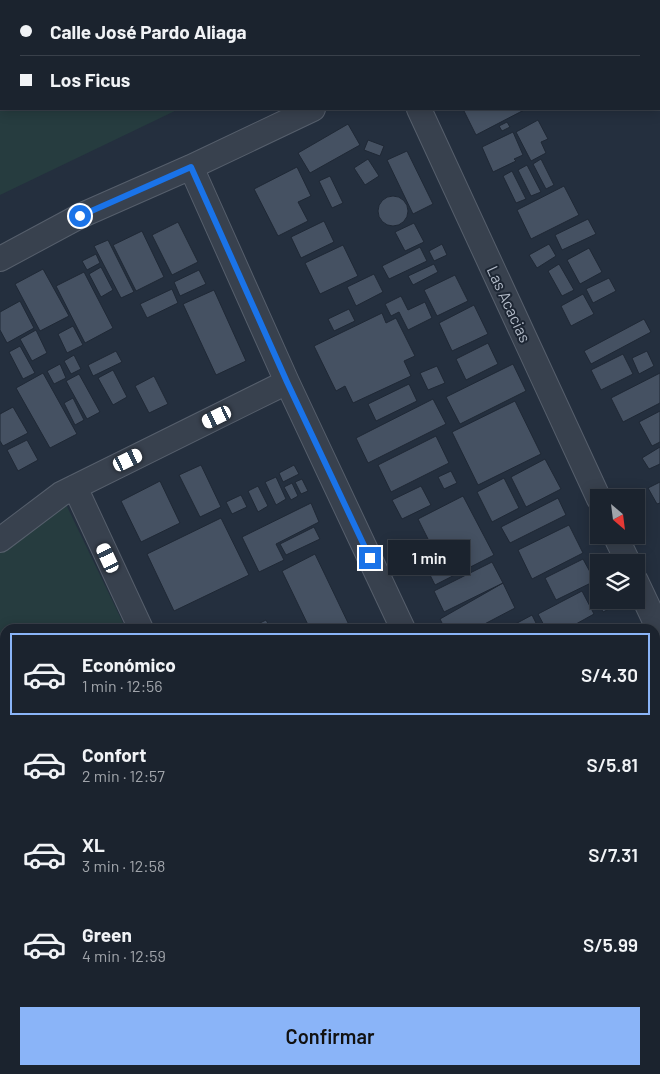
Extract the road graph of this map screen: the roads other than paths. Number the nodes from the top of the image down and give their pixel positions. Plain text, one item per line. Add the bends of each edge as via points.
1 (311, 110) edge
2 (419, 110) edge
3 (191, 167) junction
4 (0, 259) edge
5 (287, 382) junction
6 (75, 487) junction
7 (594, 489) edge
8 (0, 540) edge
9 (645, 600) edge
10 (139, 624) edge
11 (401, 624) edge
12 (656, 624) edge

1 - 3 street
2 - 7 street, Las Acacias
3 - 4 street via 80,216
3 - 5 street
5 - 6 street
5 - 11 street
6 - 8 street
6 - 10 street
9 - 12 street

